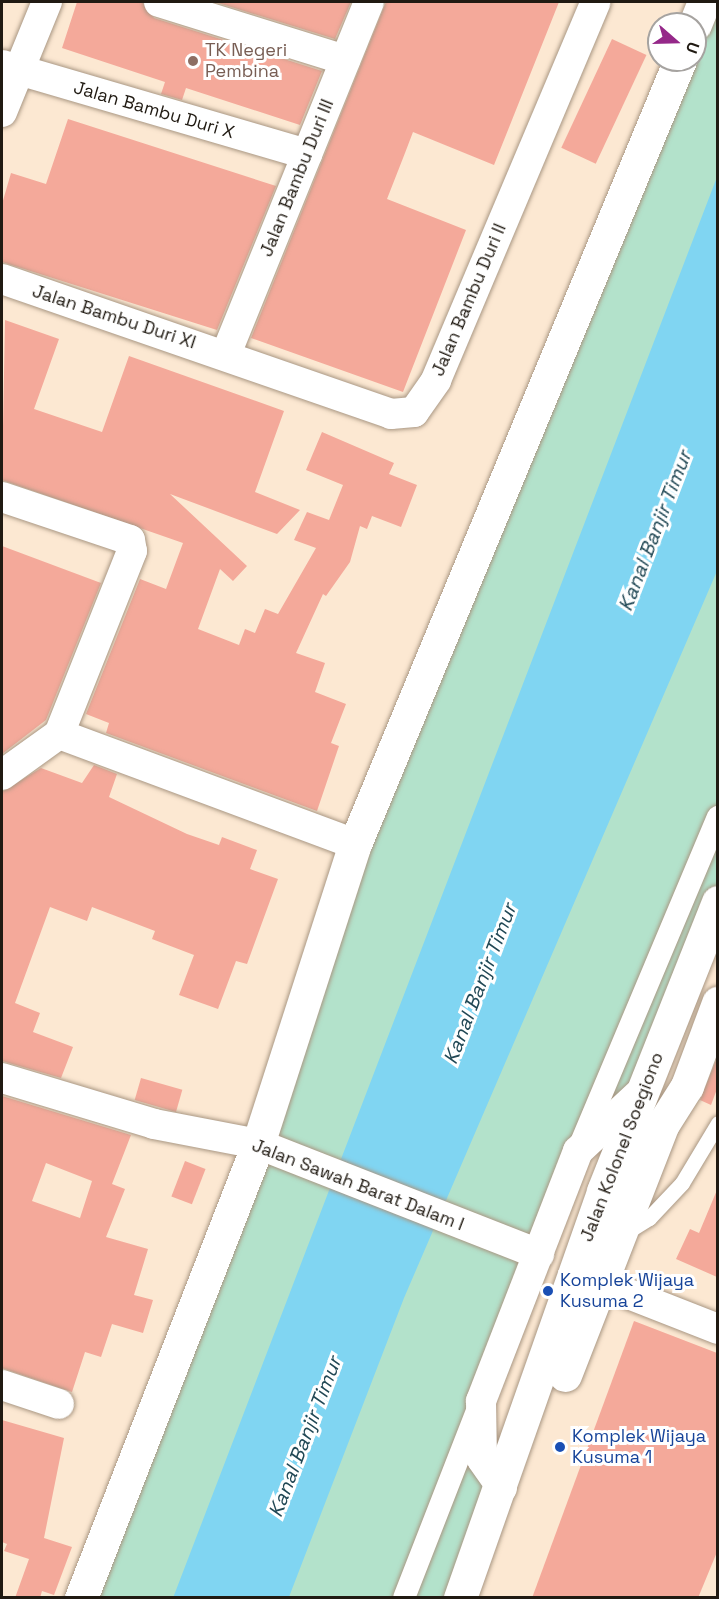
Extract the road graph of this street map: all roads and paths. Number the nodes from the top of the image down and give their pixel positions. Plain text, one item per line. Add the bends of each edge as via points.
1 (47, 2) edge
2 (159, 2) edge
3 (369, 2) edge
4 (596, 2) edge
5 (215, 10) edge
6 (345, 60) junction
7 (10, 67) edge
8 (675, 72) edge
9 (2, 112) edge
10 (307, 154) junction
11 (2, 279) edge
12 (226, 354) junction
13 (2, 498) edge
14 (59, 734) junction
15 (2, 775) edge
16 (717, 818) edge
17 (355, 844) junction
18 (717, 902) edge
19 (717, 1003) edge
20 (2, 1078) edge
21 (642, 1090) junction
22 (717, 1123) edge
23 (258, 1144) junction
24 (578, 1151) junction
25 (626, 1214) junction
26 (528, 1250) junction
27 (598, 1282) junction
28 (717, 1329) edge
29 (2, 1385) edge
30 (481, 1401) junction
31 (59, 1404) dead end
32 (502, 1488) junction
33 (81, 1598) edge
34 (404, 1598) edge
35 (460, 1598) edge
36 (483, 1598) edge

1 - 7 street
2 - 5 street
3 - 6 street, Jalan Bambu Duri III
4 - 12 street, Jalan Bambu Duri II via 436,380 414,412 391,414
5 - 6 street
6 - 10 street, Jalan Bambu Duri III
7 - 9 street
7 - 10 street, Jalan Bambu Duri X
8 - 17 street
10 - 12 street, Jalan Bambu Duri III
11 - 12 street, Jalan Bambu Duri XI
13 - 14 street via 123,533 132,551
14 - 15 street
14 - 17 street
16 - 24 street
17 - 23 street
18 - 21 street, Jalan Kolonel Soegiono
19 - 25 street, Jalan Kolonel Soegiono via 687,1086 663,1124
20 - 23 street, Jalan Sawah Barat Dalam I via 154,1124
21 - 24 street via 609,1127
21 - 32 street, Jalan Kolonel Soegiono
22 - 25 lane via 682,1183 649,1218 633,1228 626,1224
23 - 26 street, Jalan Sawah Barat Dalam I
23 - 33 street
24 - 26 street
25 - 27 street, Jalan Kolonel Soegiono
26 - 30 street
27 - 28 street
27 - 36 street, Jalan Kolonel Soegiono
29 - 31 street
30 - 32 street via 482,1459
30 - 34 street
32 - 35 street, Jalan Kolonel Soegiono

